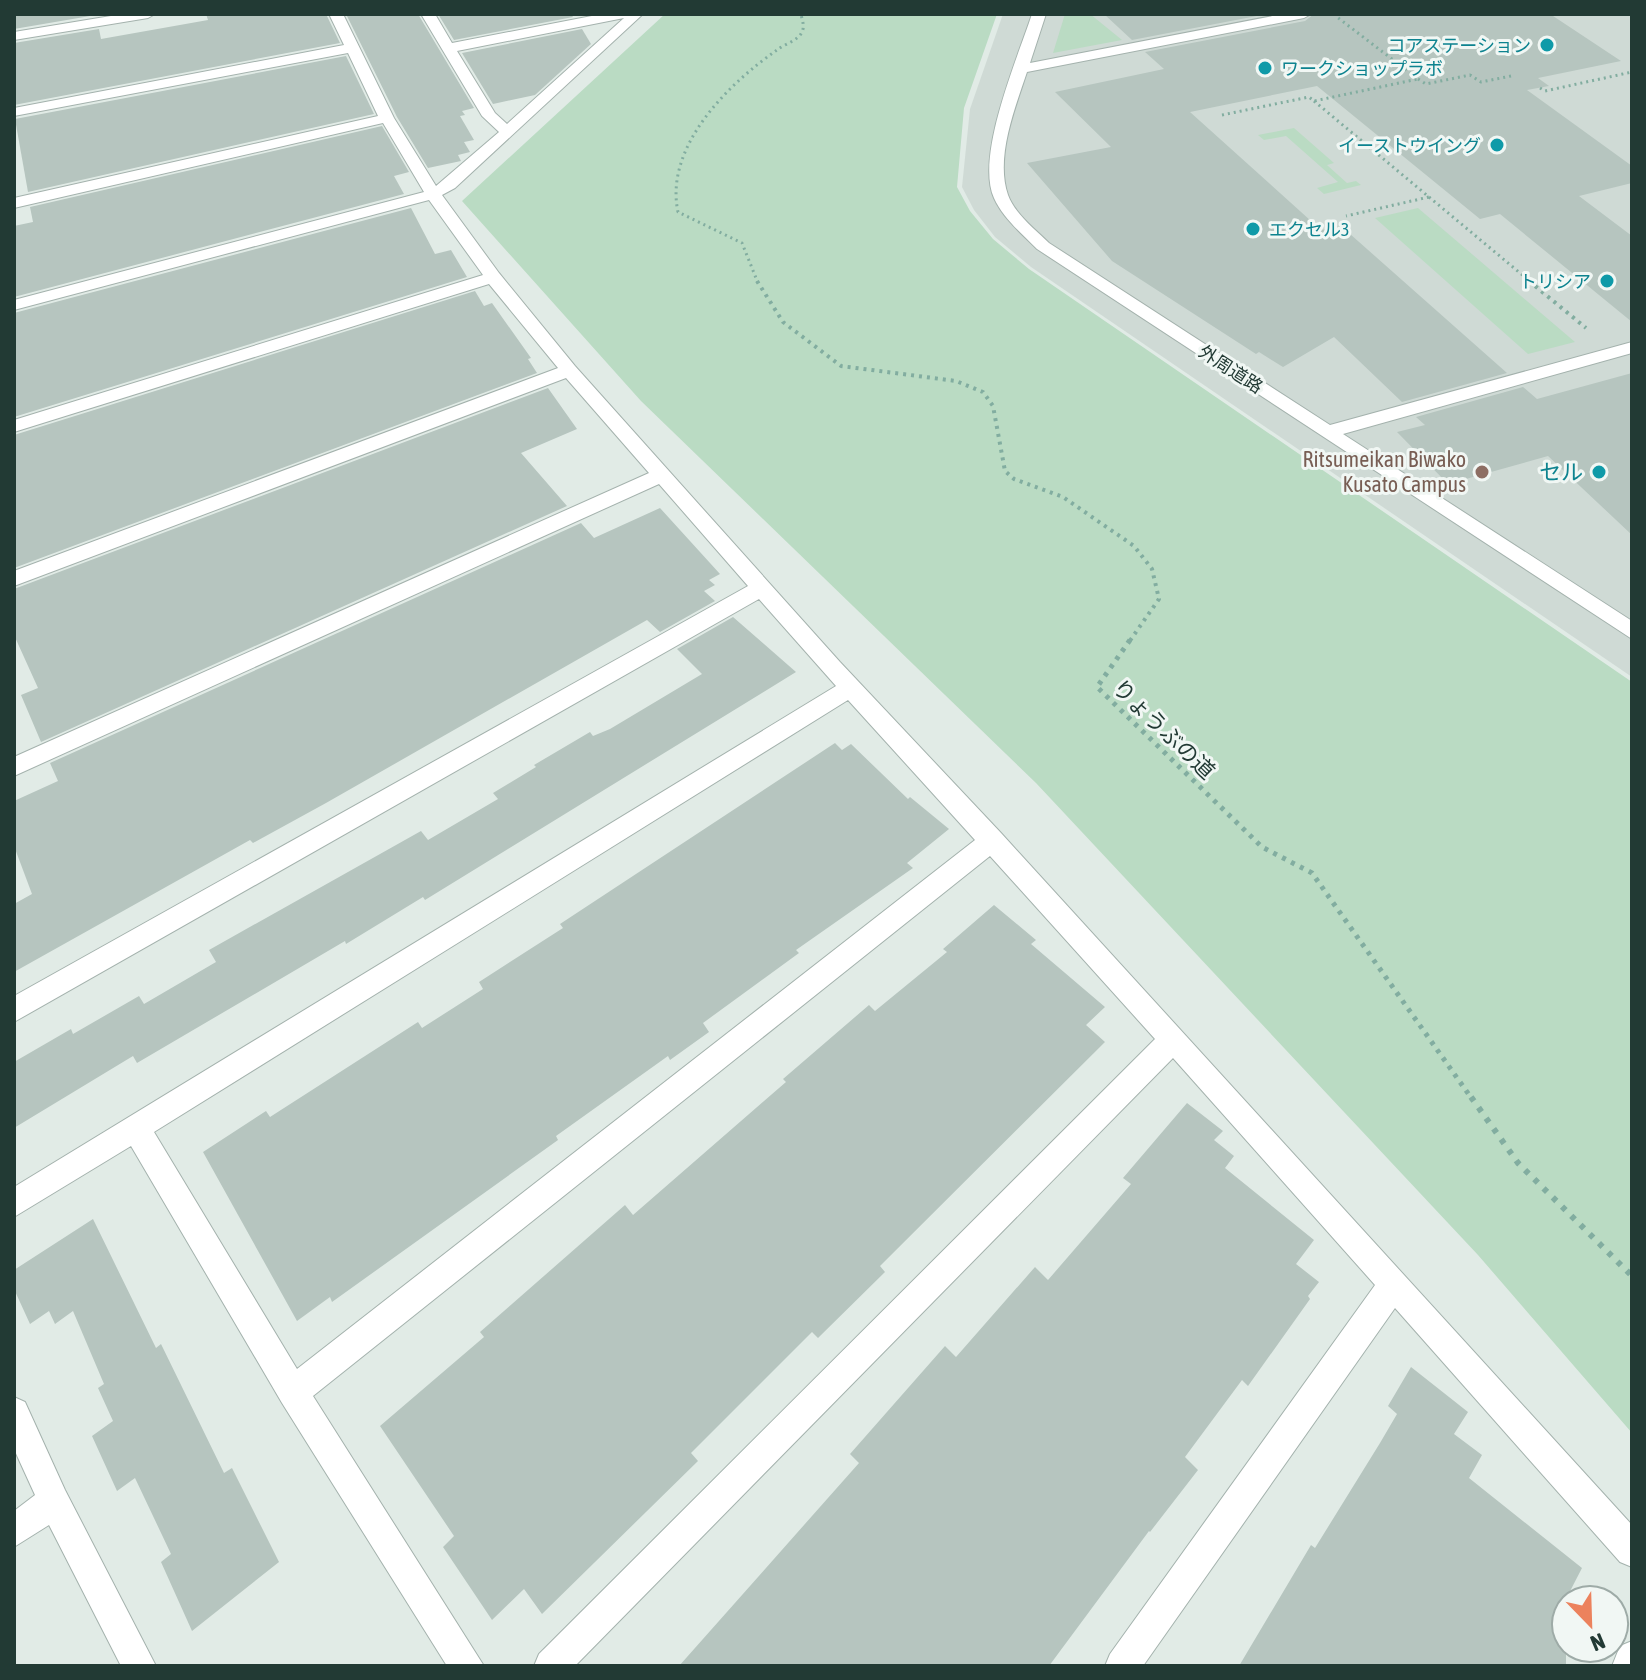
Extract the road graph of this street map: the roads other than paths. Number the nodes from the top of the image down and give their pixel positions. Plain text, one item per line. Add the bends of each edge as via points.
1 (148, 14) edge
2 (336, 14) edge
3 (428, 14) edge
4 (623, 14) edge
5 (636, 14) edge
6 (1039, 14) edge
7 (1304, 14) edge
8 (14, 36) edge
9 (351, 48) junction
10 (449, 48) junction
11 (1022, 69) junction
12 (14, 112) edge
13 (387, 118) junction
14 (508, 132) junction
15 (433, 194) junction
16 (14, 203) edge
17 (493, 277) junction
18 (14, 305) edge
19 (1623, 349) edge
20 (569, 370) junction
21 (14, 426) edge
22 (1327, 432) junction
23 (662, 475) junction
24 (14, 579) edge
25 (762, 588) junction
26 (1632, 631) edge
27 (850, 688) junction
28 (14, 767) edge
29 (993, 840) junction
30 (14, 1010) edge
31 (1173, 1039) junction
32 (136, 1128) junction
33 (14, 1203) edge
34 (1394, 1283) junction
35 (293, 1392) junction
36 (14, 1413) edge
37 (54, 1501) junction
38 (14, 1531) edge
39 (1632, 1550) edge
40 (1632, 1658) edge
41 (139, 1666) edge
42 (467, 1666) edge
43 (551, 1666) edge
44 (1122, 1666) edge
45 (1629, 1666) edge

1 - 8 street
2 - 9 street
3 - 10 street
4 - 10 street
5 - 14 street
6 - 11 street, 外周道路
7 - 11 street
9 - 12 street
9 - 13 street
10 - 14 street via 489,116
11 - 22 street, 外周道路 via 996,171 1001,196 1018,221 1043,246
13 - 15 street
13 - 16 street
14 - 15 street
15 - 17 street
15 - 18 street
17 - 20 street
17 - 21 street
19 - 22 street
20 - 23 street
20 - 24 street
22 - 26 street, 外周道路
23 - 25 street
23 - 28 street
25 - 27 street
25 - 30 street
27 - 29 street
27 - 32 street
29 - 31 street
29 - 35 street
31 - 34 street
31 - 43 street
32 - 33 street
32 - 35 street
34 - 39 street
34 - 44 street
35 - 42 street
36 - 37 street
37 - 38 street
37 - 41 street
40 - 45 street

